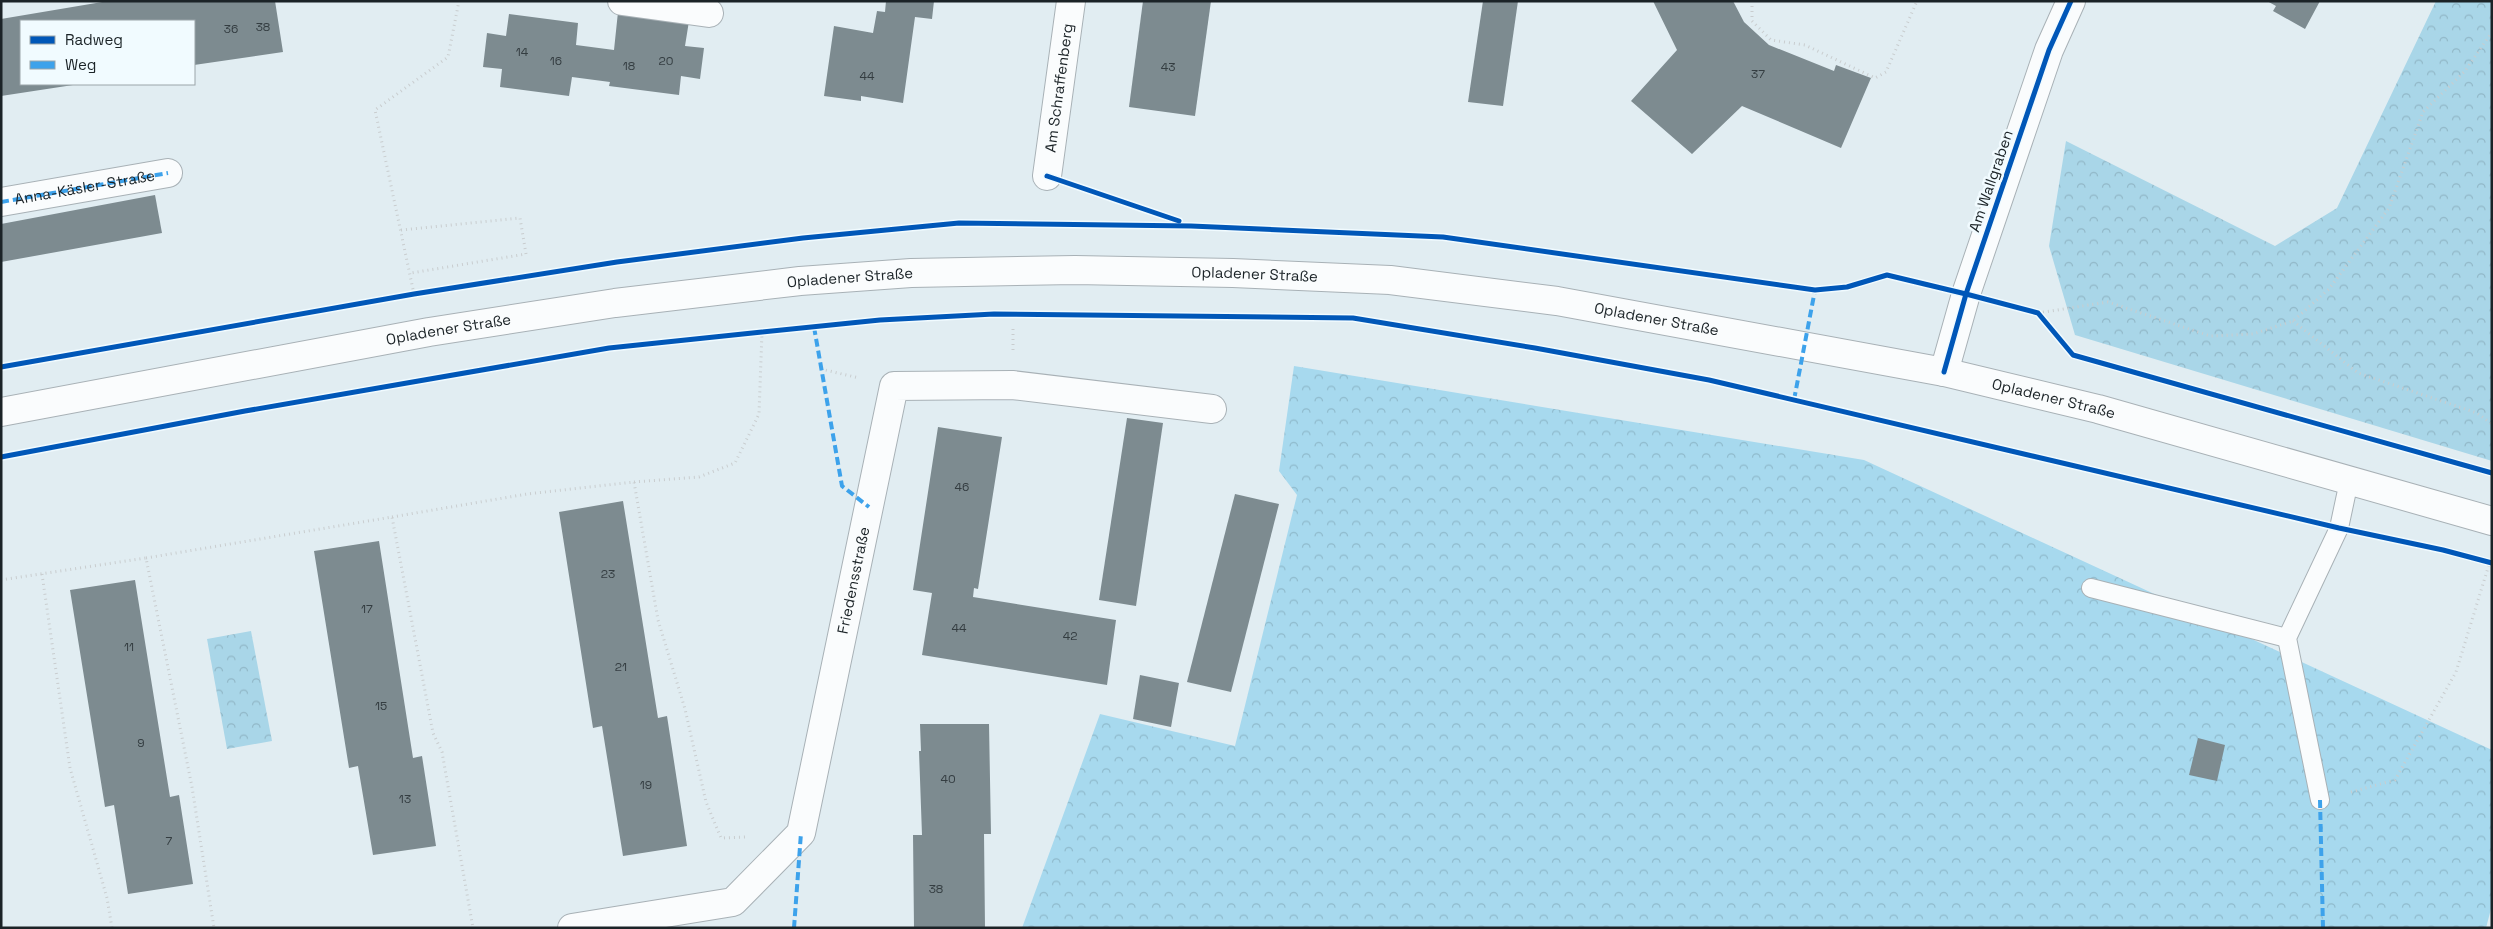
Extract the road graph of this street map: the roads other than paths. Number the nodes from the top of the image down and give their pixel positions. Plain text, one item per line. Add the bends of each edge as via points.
1 (622, 1) edge
2 (1071, 1) edge
3 (2071, 1) edge
4 (709, 13) dead end
5 (168, 173) dead end
6 (1047, 176) dead end
7 (1, 202) edge
8 (1944, 372) junction
9 (1212, 409) dead end
10 (1, 412) edge
11 (2349, 481) junction
12 (2492, 521) edge
13 (2092, 588) dead end
14 (2287, 638) junction
15 (2320, 800) road end
16 (586, 927) edge

1 - 4 main road
2 - 6 main road, Am Schraffenberg
3 - 8 main road, Am Wallgraben via 2045,60 1966,294
5 - 7 main road, Anna-Käsler-Straße
8 - 10 main road, Opladener Straße via 1557,301 1390,280 1085,270 921,273 800,281 615,303 429,332
8 - 11 main road, Opladener Straße via 2098,409
9 - 16 main road, Friedensstraße via 1012,385 894,386 801,834 733,902
11 - 12 main road, Opladener Straße
11 - 14 lane via 2339,528
13 - 14 lane
14 - 15 lane

